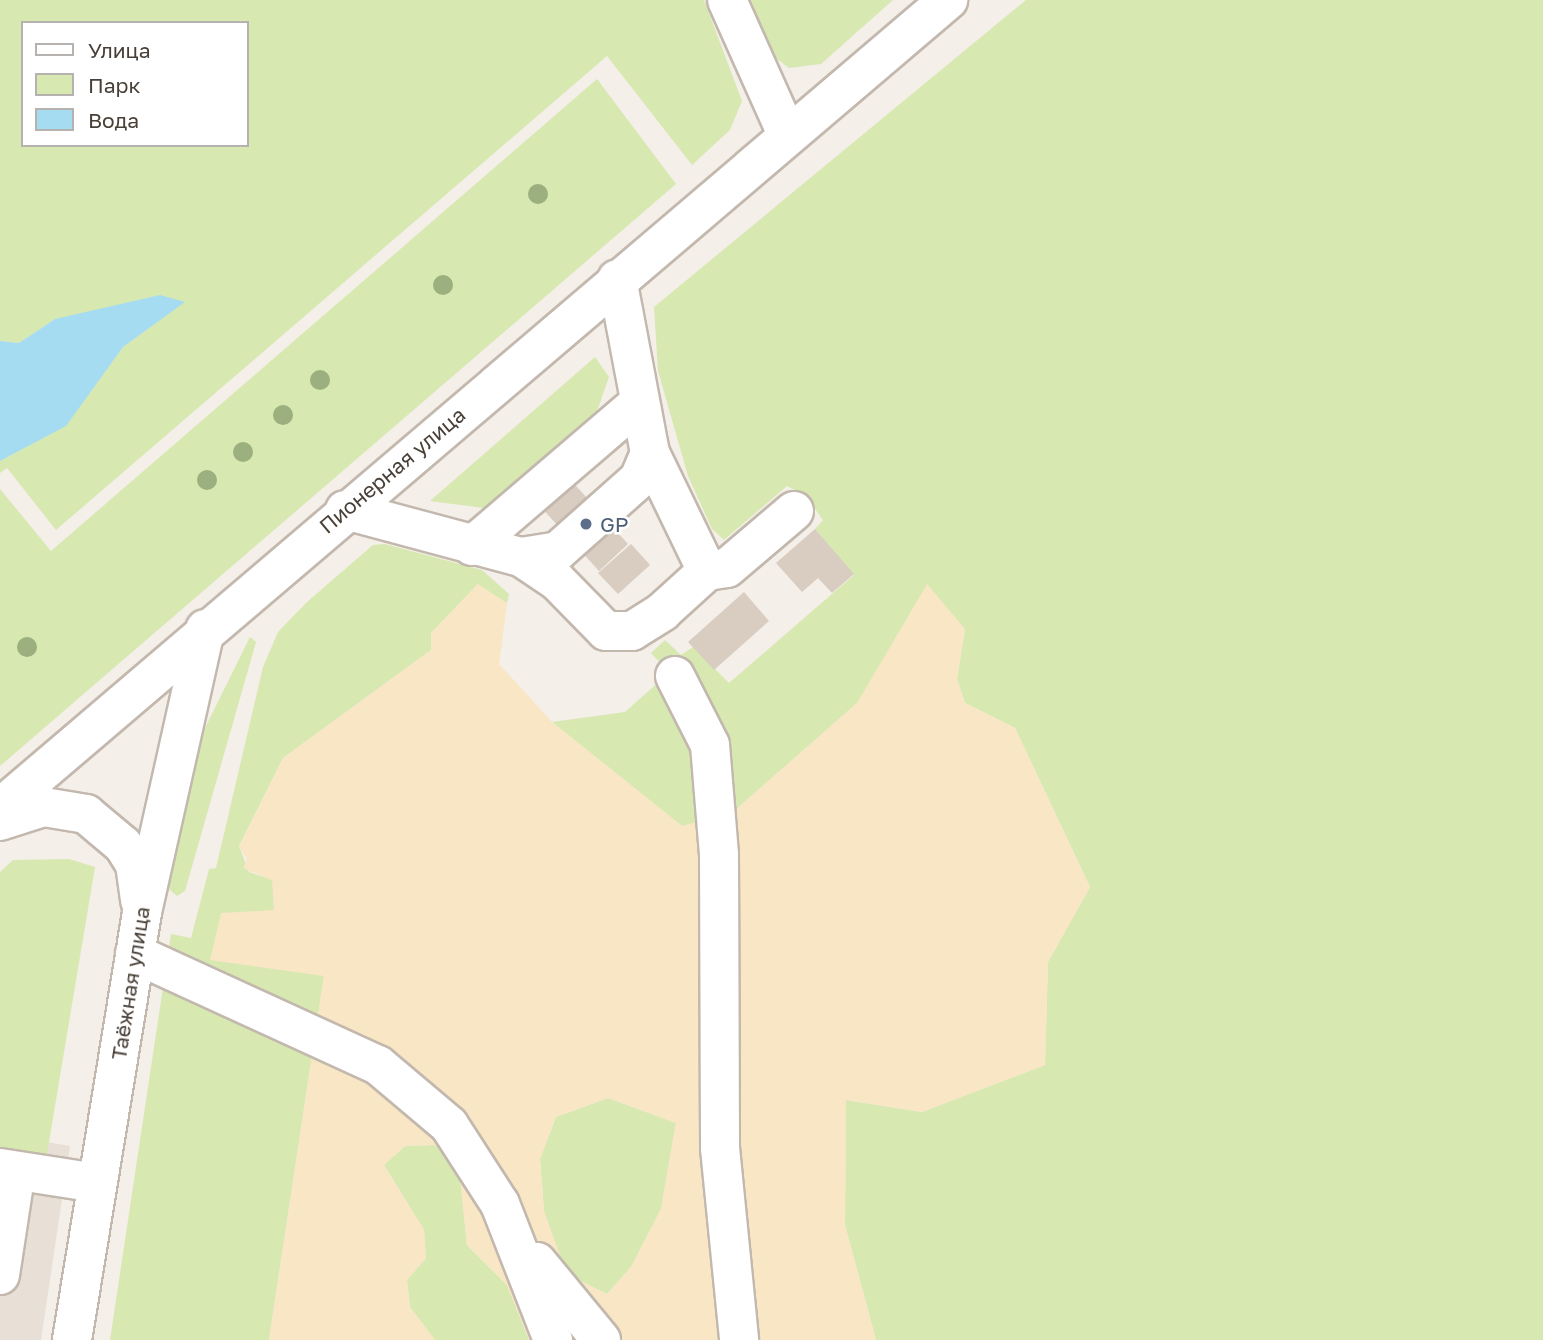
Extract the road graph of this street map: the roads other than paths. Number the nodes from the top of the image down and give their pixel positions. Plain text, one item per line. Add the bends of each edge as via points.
1 (727, 0) edge
2 (948, 0) edge
3 (962, 0) edge
4 (902, 40) junction
5 (787, 134) junction
6 (617, 279) junction
7 (639, 403) junction
8 (650, 453) junction
9 (345, 510) junction
10 (794, 511) dead end
11 (472, 546) junction
12 (522, 557) junction
13 (707, 571) junction
14 (205, 629) junction
15 (675, 676) dead end
16 (0, 808) edge
17 (0, 821) edge
18 (142, 912) junction
19 (135, 954) junction
20 (8, 1169) edge
21 (97, 1183) junction
22 (500, 1204) junction
23 (0, 1275) edge
24 (72, 1340) edge
25 (553, 1340) edge
26 (601, 1340) edge
27 (739, 1340) edge

1 - 5 street
2 - 4 street
3 - 4 street
4 - 5 street, Пионерная улица
5 - 6 street, Пионерная улица
6 - 7 street
6 - 9 street, Пионерная улица
7 - 8 street
7 - 11 street
8 - 12 street via 639,479 558,551
8 - 13 street
9 - 11 street
9 - 14 street, Пионерная улица
10 - 13 street via 727,568
11 - 12 street
12 - 13 street via 557,581 606,631 632,631
14 - 16 street, Пионерная улица
14 - 18 street, Таёжная улица
15 - 27 street via 710,745 719,868 720,1148
17 - 18 street via 44,807 67,808 104,825 135,864
18 - 19 street, Таёжная улица
19 - 21 street, Таёжная улица
19 - 22 street via 378,1065 449,1125
20 - 21 street
20 - 23 street
21 - 24 street, Таёжная улица
22 - 25 street
22 - 26 street via 554,1290

